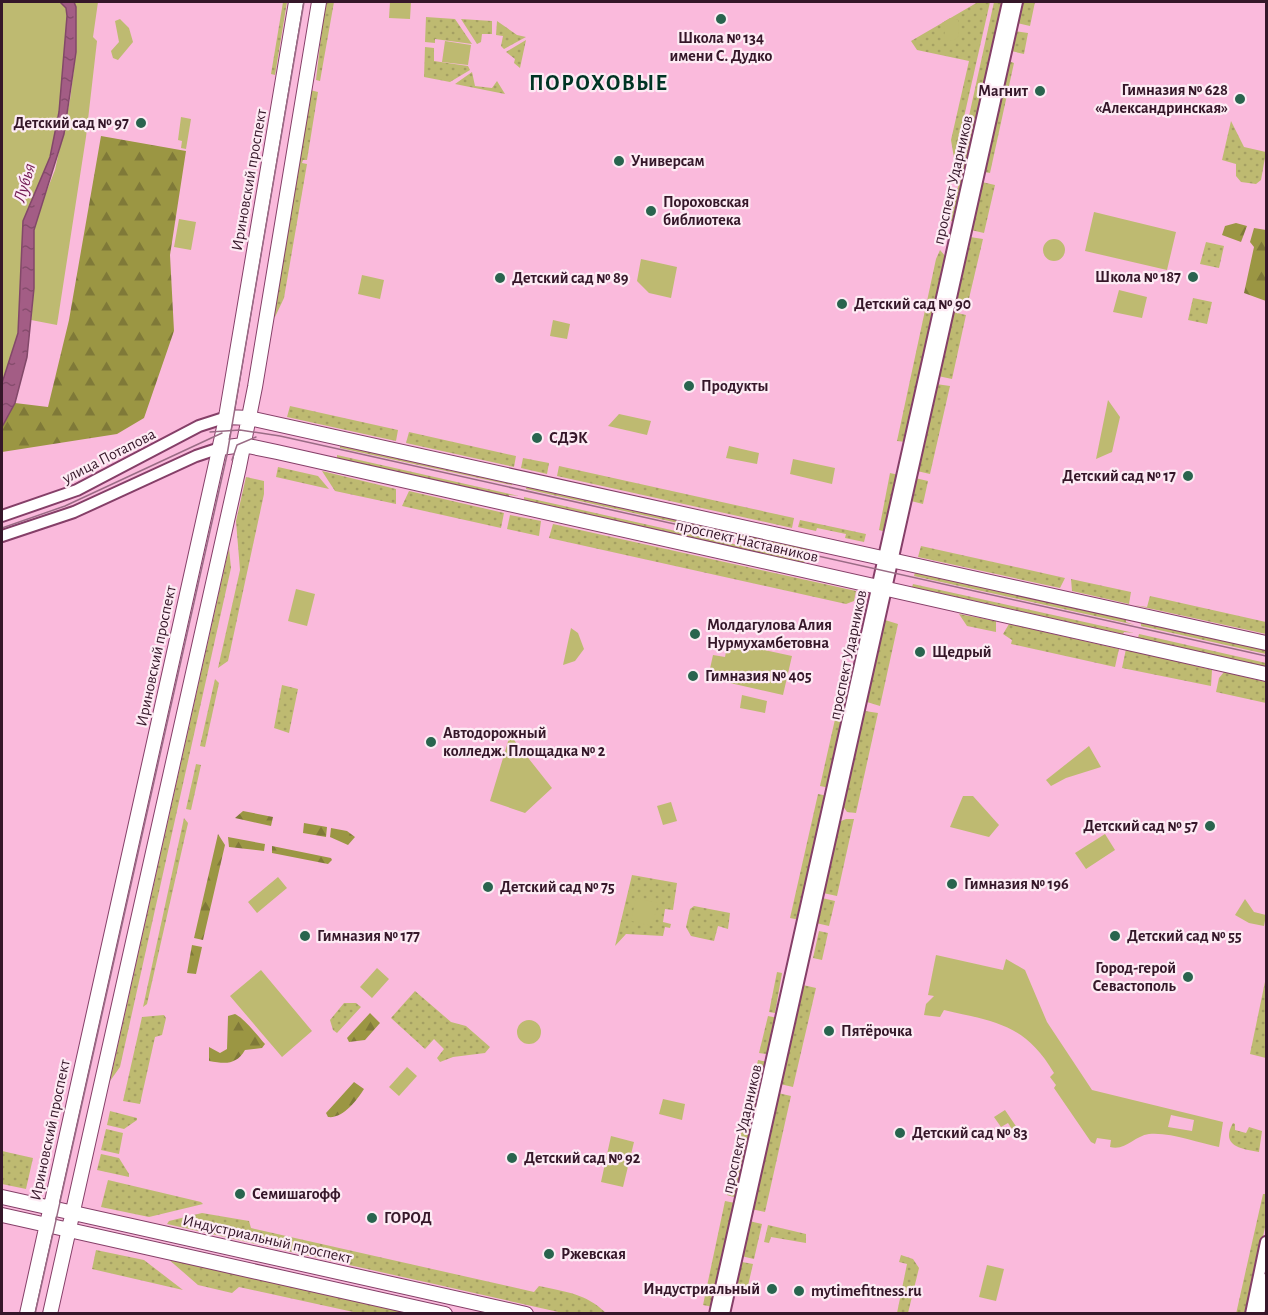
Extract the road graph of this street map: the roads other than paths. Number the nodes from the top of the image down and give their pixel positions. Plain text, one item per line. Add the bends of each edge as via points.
1 (296, 2) edge
2 (320, 2) edge
3 (1008, 2) edge
4 (1017, 2) edge
5 (227, 417) junction
6 (249, 418) junction
7 (243, 445) junction
8 (220, 448) junction
9 (2, 516) edge
10 (2, 536) edge
11 (888, 560) junction
12 (882, 588) junction
13 (1266, 643) edge
14 (1266, 674) edge
15 (2, 1197) edge
16 (50, 1208) junction
17 (73, 1213) junction
18 (2, 1215) edge
19 (46, 1225) junction
20 (69, 1230) junction
21 (1266, 1242) edge
22 (1266, 1279) edge
23 (27, 1314) edge
24 (50, 1314) edge
25 (445, 1314) edge
26 (526, 1314) edge
27 (715, 1314) edge
28 (724, 1314) edge
29 (1251, 1314) edge
30 (1258, 1314) edge

1 - 5 main road, Ириновский проспект
2 - 6 main road
3 - 11 street, проспект Ударников
4 - 11 street, проспект Ударников
5 - 6 main road, проспект Наставников
5 - 8 main road, Ириновский проспект
5 - 9 street, улица Потапова via 199,426 77,490
6 - 7 main road
6 - 11 main road, проспект Наставников
7 - 8 main road, проспект Наставников
7 - 12 main road, проспект Наставников
7 - 17 main road
8 - 10 street via 76,511
8 - 16 main road, Ириновский проспект
11 - 12 street, проспект Ударников
11 - 13 main road, проспект Наставников
12 - 14 main road, проспект Наставников
12 - 27 street, проспект Ударников
12 - 28 street, проспект Ударников
15 - 16 main road, Индустриальный проспект
16 - 17 main road, Индустриальный проспект
16 - 19 main road, Ириновский проспект
17 - 20 main road
17 - 26 main road, Индустриальный проспект
18 - 19 main road, Индустриальный проспект
19 - 20 main road, Индустриальный проспект
19 - 23 main road, Ириновский проспект
20 - 24 main road
20 - 25 main road, Индустриальный проспект
21 - 29 street
22 - 30 street

